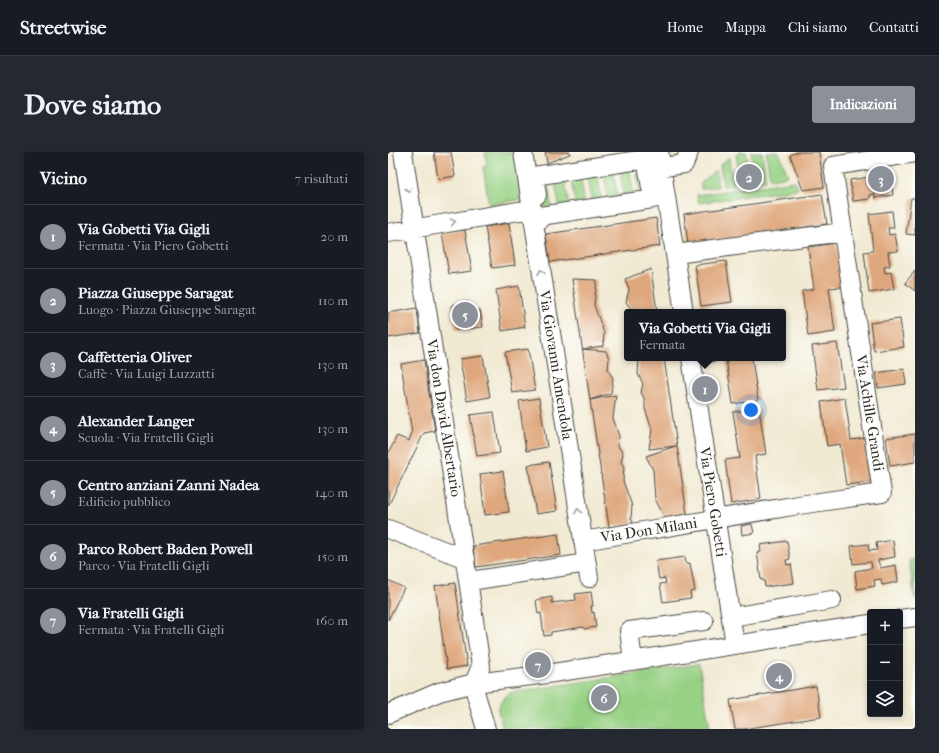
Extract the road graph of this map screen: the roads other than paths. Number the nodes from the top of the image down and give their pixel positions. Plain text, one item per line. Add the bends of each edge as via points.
1 (403, 152) edge
2 (523, 152) edge
3 (689, 152) edge
4 (915, 153) edge
5 (656, 163) edge
6 (537, 215) junction
7 (415, 229) junction
8 (843, 232) junction
9 (388, 233) edge
10 (675, 254) junction
11 (684, 309) edge
12 (691, 361) edge
13 (715, 519) junction
14 (388, 529) edge
15 (583, 541) junction
16 (466, 559) junction
17 (470, 581) junction
18 (832, 600) dead end
19 (730, 617) junction
20 (915, 617) edge
21 (903, 619) edge
22 (704, 621) dead end
23 (915, 622) edge
24 (867, 624) edge
25 (735, 645) junction
26 (633, 660) junction
27 (474, 683) junction
28 (388, 714) edge
29 (486, 729) edge

1 -> 7 street, Via don David Albertario
2 - 6 street, Via Giovanni Amendola
3 - 5 street via 684,164
4 - 8 street, Via Achille Grandi via 833,166
5 - 6 street via 652,199
5 - 6 street via 646,158 534,176
5 - 10 street
7 -> 6 street
15 -> 6 street, Via Giovanni Amendola
7 - 9 street
7 - 16 street, Via don David Albertario
8 - 10 street
8 - 13 street, Via Achille Grandi via 863,319 882,493
10 - 11 street
12 - 13 street, Via Piero Gobetti
13 - 15 street, Via Don Milani
13 - 19 street, Via Piero Gobetti
14 - 16 street
15 - 17 street, Via Giovanni Amendola via 588,571
16 - 17 street, Via don David Albertario
17 - 27 street, Via don David Albertario via 482,666
18 - 19 street
19 - 25 street, Via Piero Gobetti
20 - 21 street
20 - 23 street
22 - 26 street via 629,631
24 - 25 street
25 - 26 street via 674,661
26 - 27 street
27 - 28 street via 439,692
27 - 29 street

